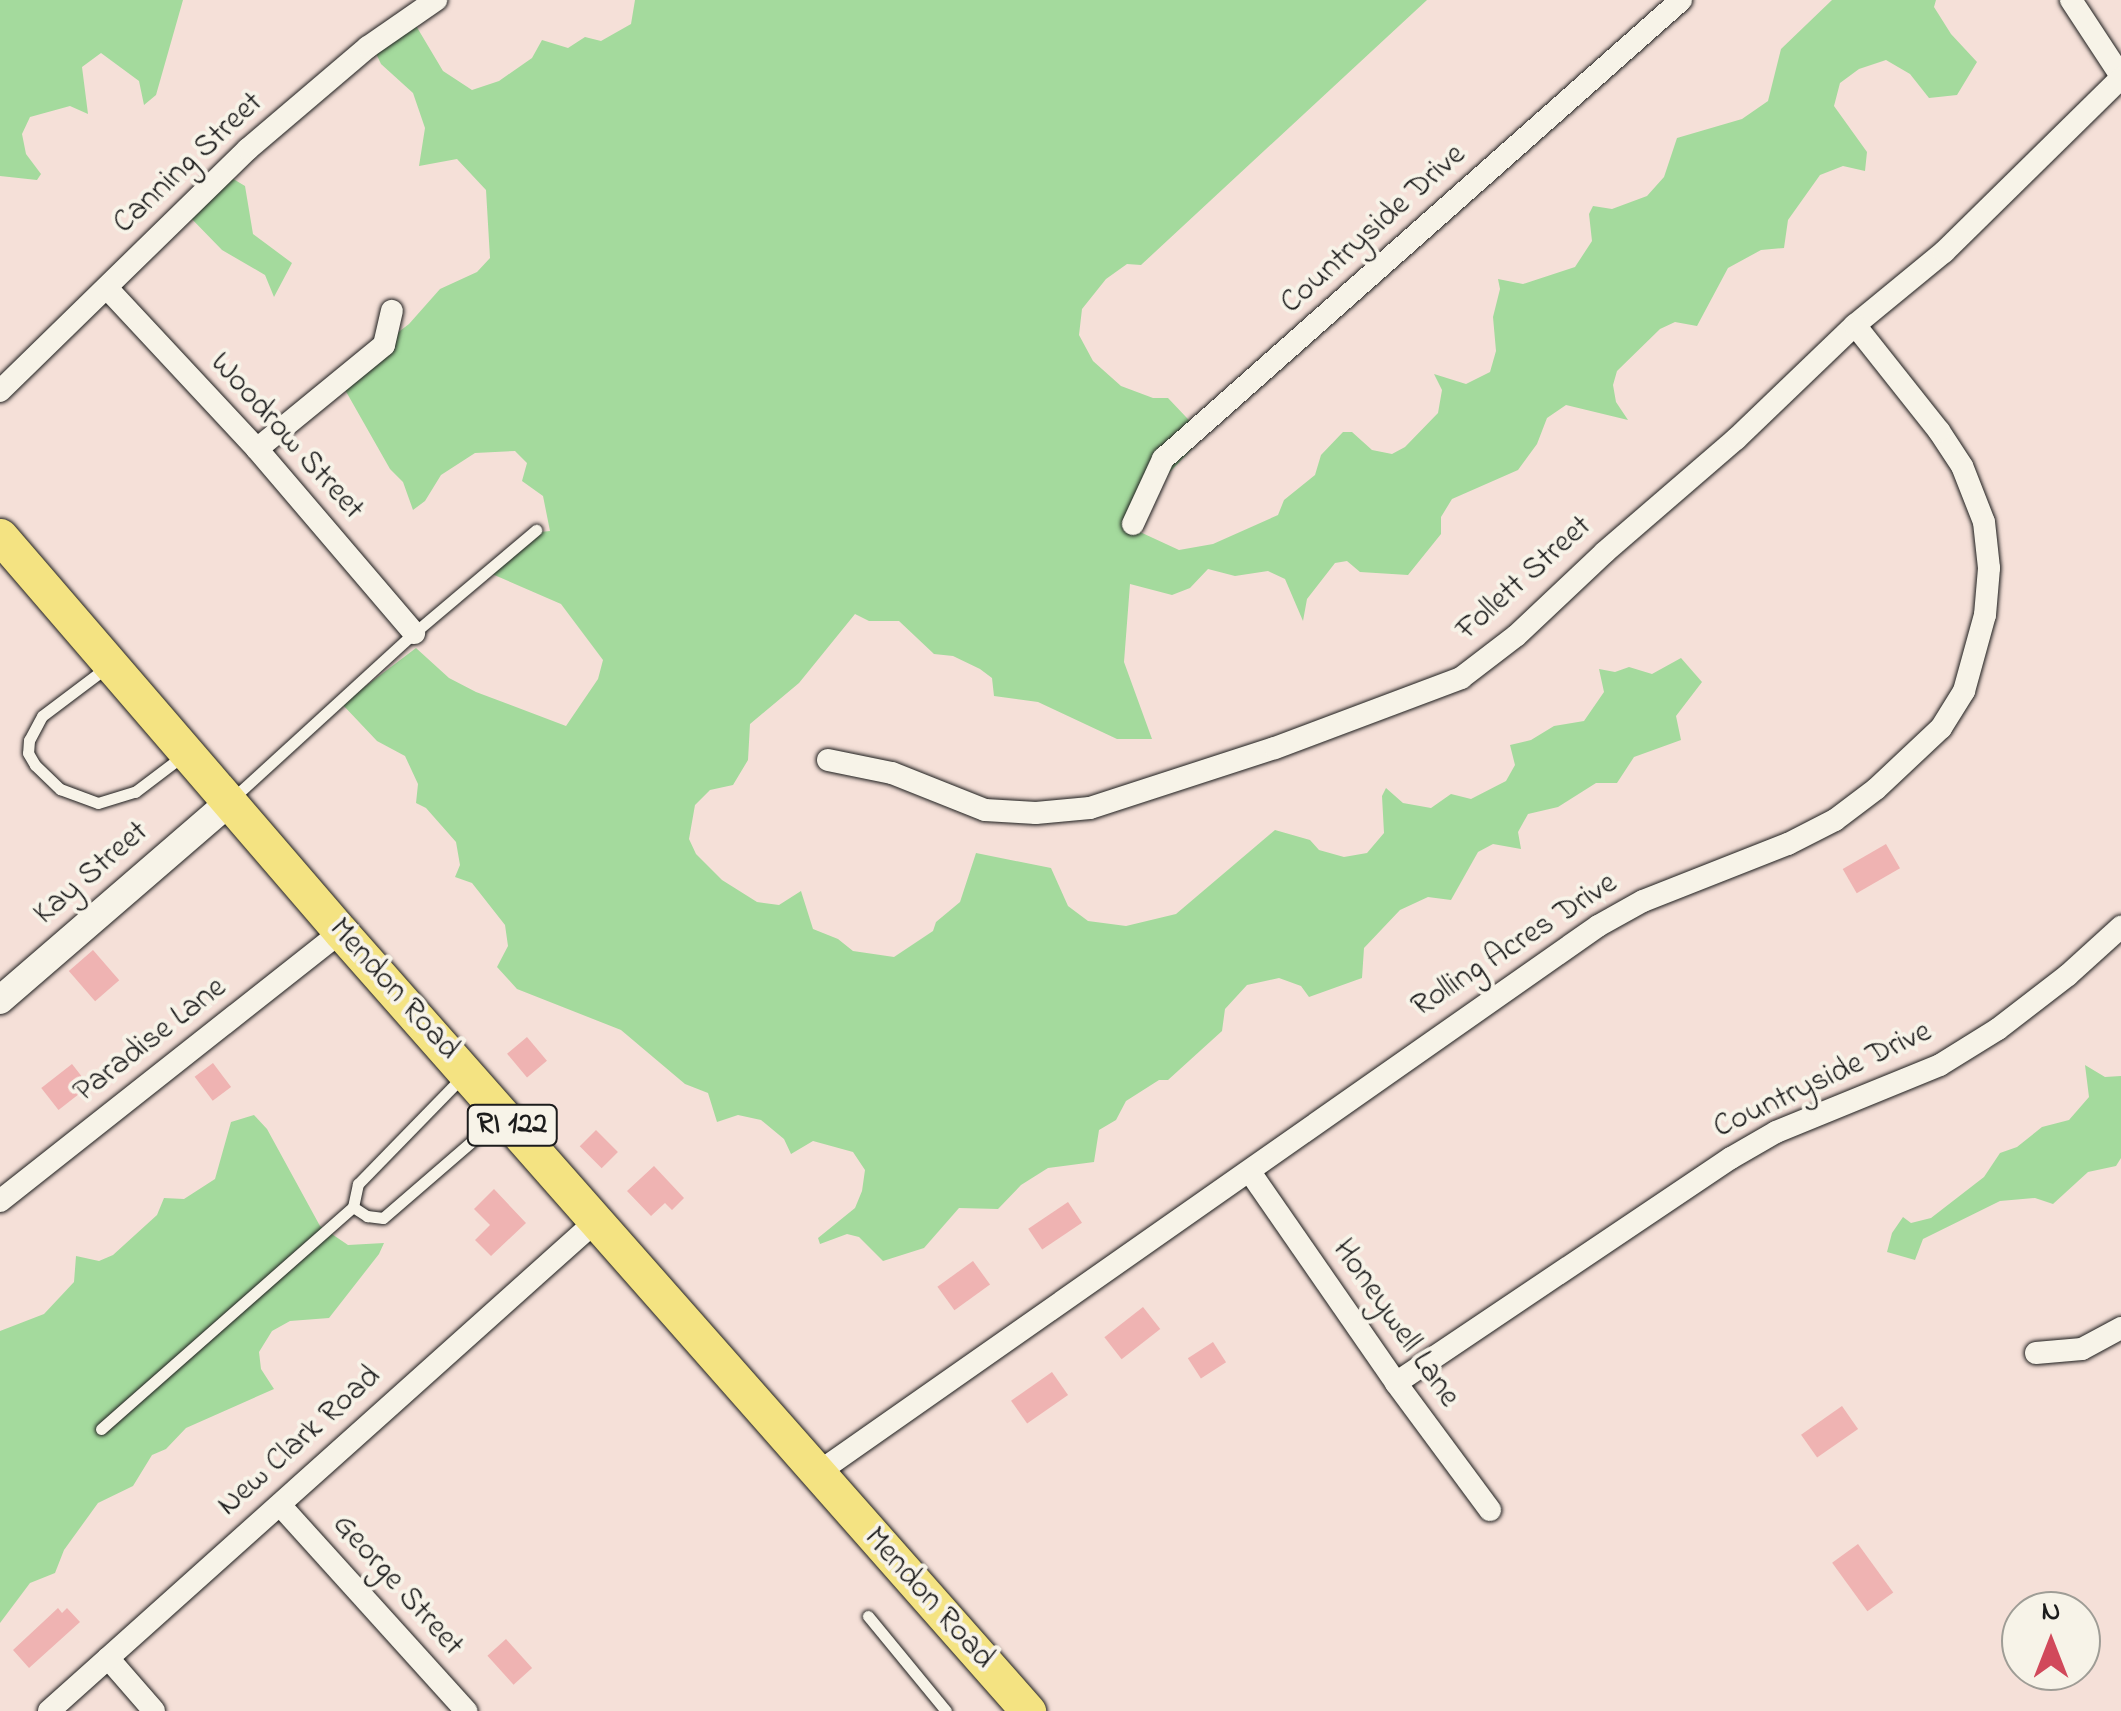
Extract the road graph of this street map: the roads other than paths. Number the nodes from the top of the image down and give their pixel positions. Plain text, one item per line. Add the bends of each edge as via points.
1 (436, 0) edge
2 (1680, 0) edge
3 (2070, 0) edge
4 (2121, 77) edge
5 (106, 288) junction
6 (392, 310) dead end
7 (1854, 325) junction
8 (0, 390) edge
9 (257, 449) junction
10 (1133, 524) dead end
11 (536, 530) dead end
12 (0, 536) edge
13 (414, 633) junction
14 (111, 664) junction
15 (187, 753) junction
16 (828, 760) dead end
17 (229, 802) junction
18 (2121, 927) edge
19 (341, 932) junction
20 (0, 1000) edge
21 (466, 1073) junction
22 (502, 1114) junction
23 (1250, 1172) junction
24 (0, 1201) edge
25 (353, 1207) junction
26 (595, 1222) junction
27 (2121, 1328) edge
28 (2036, 1353) dead end
29 (1396, 1383) junction
30 (101, 1429) dead end
31 (816, 1474) junction
32 (280, 1505) junction
33 (1490, 1510) dead end
34 (868, 1616) dead end
35 (108, 1658) junction
36 (49, 1711) edge
37 (154, 1711) edge
38 (466, 1711) edge
39 (946, 1711) edge
40 (1028, 1711) edge

1 - 5 street, Canning Street via 368,47 248,149
2 - 10 street, Countryside Drive via 1163,459
3 - 4 street
4 - 7 street, Follett Street via 1944,252
5 - 8 street, Canning Street
5 - 9 street, Woodrow Street
6 - 9 street via 384,345
7 - 16 street, Follett Street via 1516,636 1461,678 1090,808 986,810 892,773
7 - 23 street, Rolling Acres Drive via 1962,466 1984,522 1989,568 1979,643 1964,691 1941,728 1835,820 1598,926
9 - 13 street, Woodrow Street
11 - 13 lane
12 - 14 main road, Mendon Road / RI 122
13 - 17 lane
14 - 15 main road, Mendon Road / RI 122
14 - 15 lane via 42,716 29,740 34,766 60,790 98,803 135,792
15 - 17 main road, Mendon Road / RI 122
17 - 19 main road, Mendon Road / RI 122
17 - 20 street, Kay Street
18 - 29 street, Countryside Drive via 1998,1029 1940,1065 1776,1132 1730,1158
19 - 21 main road, Mendon Road / RI 122
19 - 24 street, Paradise Lane
21 - 22 main road, Mendon Road / RI 122
21 - 25 lane via 358,1184
22 - 25 lane via 384,1218
22 - 26 main road, Mendon Road / RI 122
23 - 29 street, Honeywell Lane
23 - 31 street, Rolling Acres Drive
25 - 30 lane
26 - 31 main road, Mendon Road / RI 122
26 - 32 street, New Clark Road
27 - 28 street via 2082,1349
29 - 33 street, Honeywell Lane
31 - 40 main road, Mendon Road / RI 122
32 - 35 street, New Clark Road
32 - 38 street, George Street
34 - 39 lane
35 - 36 street, New Clark Road
35 - 37 street

